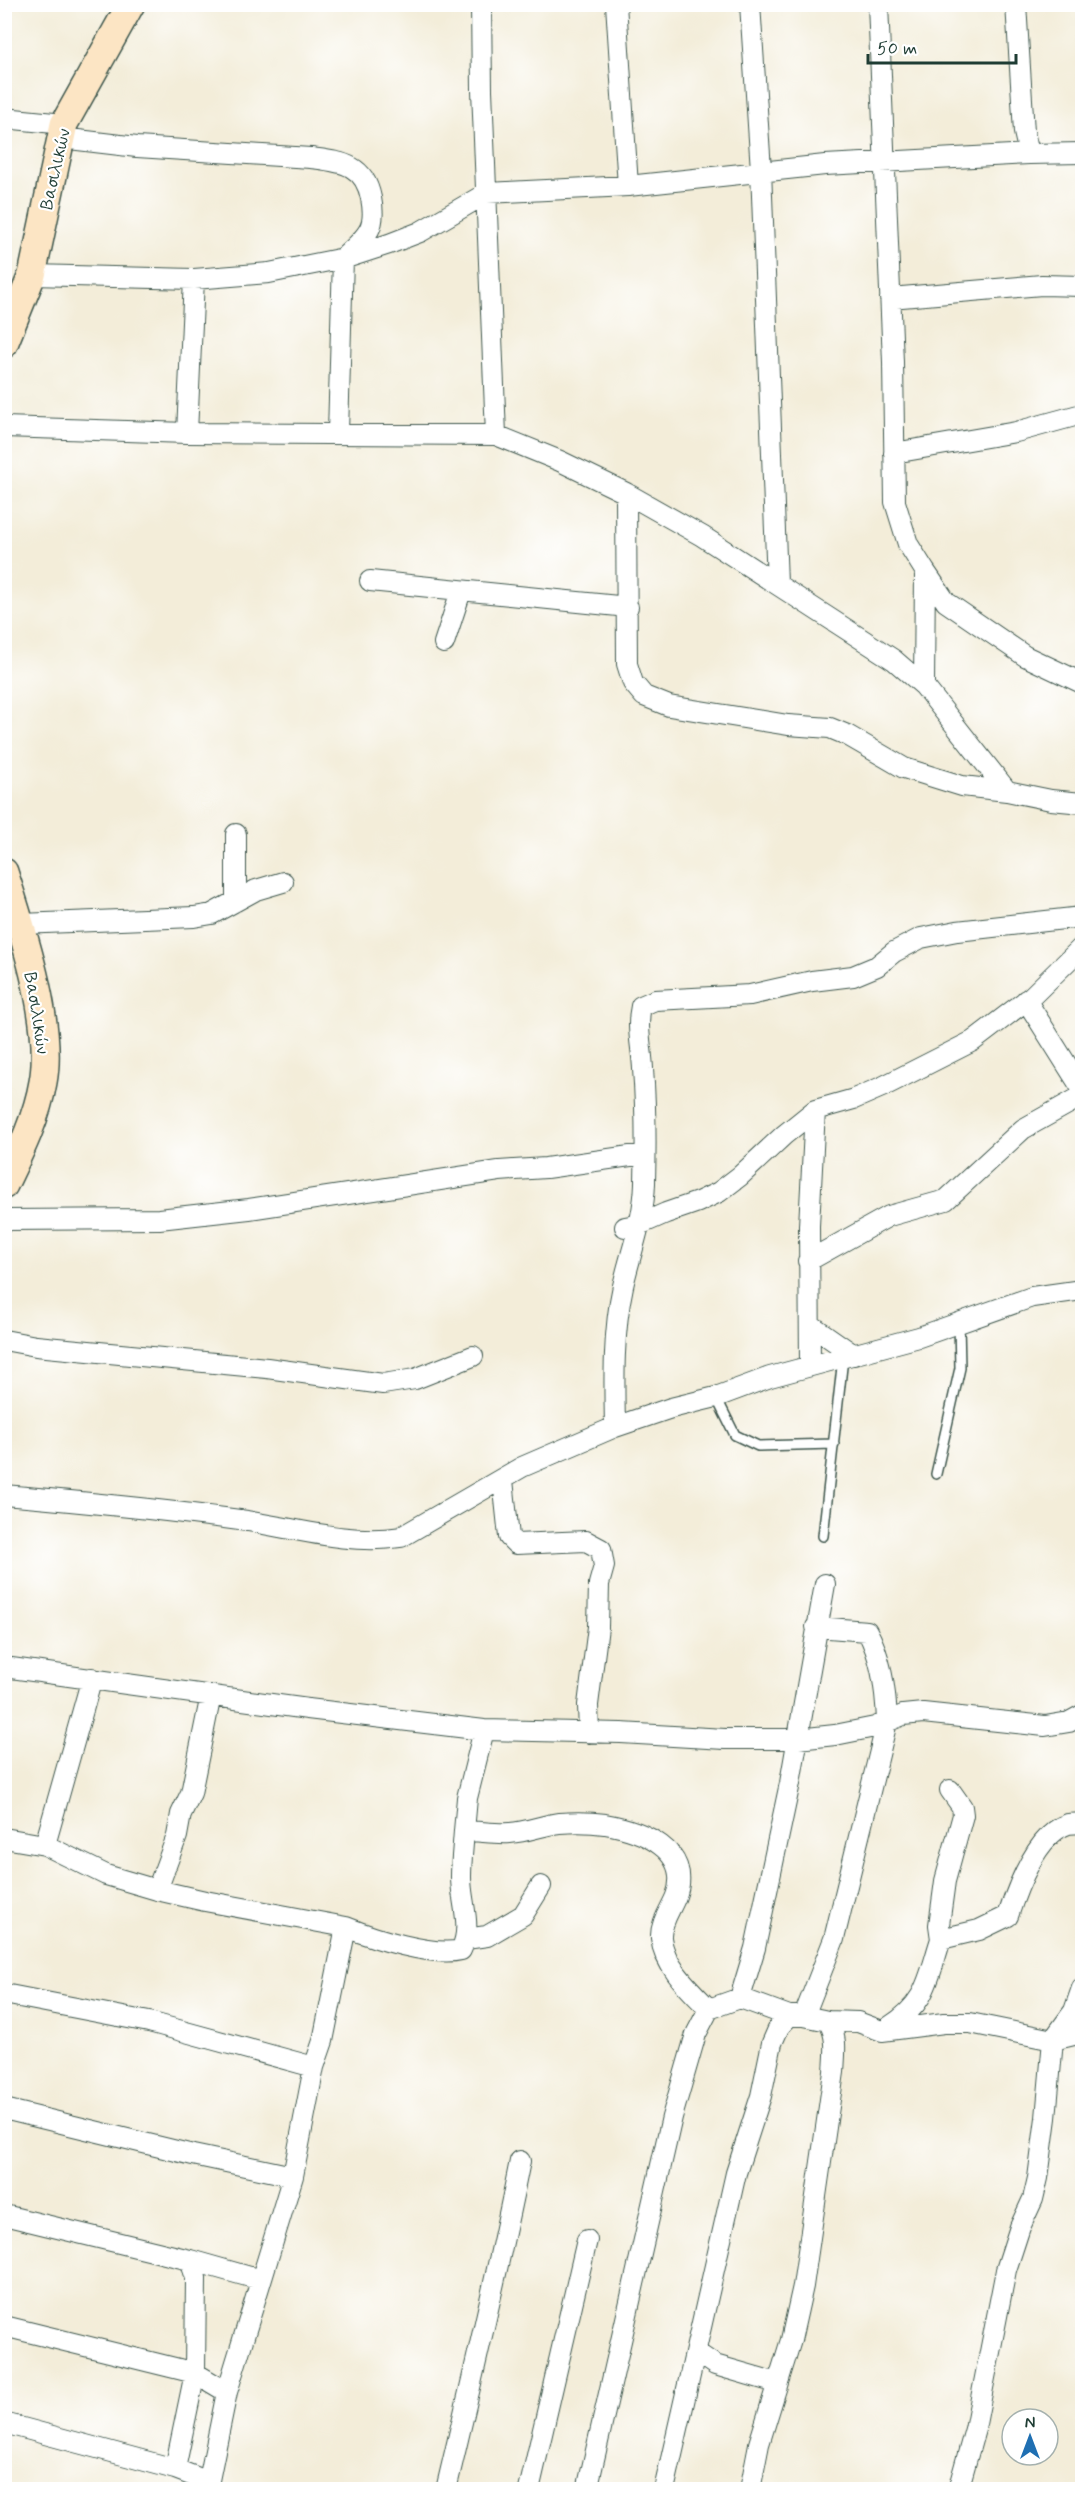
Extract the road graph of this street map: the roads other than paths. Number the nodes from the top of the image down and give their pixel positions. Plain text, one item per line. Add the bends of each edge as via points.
1 (131, 4) edge
2 (481, 4) edge
3 (616, 4) edge
4 (750, 4) edge
5 (878, 4) edge
6 (1016, 4) edge
7 (4, 118) edge
8 (62, 131) junction
9 (1083, 153) edge
10 (1029, 154) junction
11 (884, 162) junction
12 (761, 170) junction
13 (628, 186) junction
14 (487, 193) junction
15 (343, 258) junction
16 (32, 275) junction
17 (194, 279) junction
18 (1083, 286) edge
19 (890, 298) junction
20 (4, 344) edge
21 (1083, 414) edge
22 (4, 427) edge
23 (187, 433) junction
24 (339, 433) junction
25 (496, 435) junction
26 (894, 453) junction
27 (626, 493) junction
28 (925, 572) junction
29 (370, 581) dead end
30 (777, 583) junction
31 (461, 591) junction
32 (628, 607) junction
33 (444, 643) dead end
34 (1083, 683) edge
35 (924, 686) junction
36 (1007, 791) junction
37 (1083, 803) edge
38 (236, 834) dead end
39 (4, 872) edge
40 (283, 882) dead end
41 (236, 901) junction
42 (1083, 917) edge
43 (21, 924) junction
44 (1083, 947) edge
45 (1026, 1000) junction
46 (1083, 1089) edge
47 (1083, 1096) edge
48 (815, 1110) junction
49 (644, 1154) junction
50 (4, 1185) edge
51 (4, 1220) edge
52 (633, 1226) junction
53 (808, 1261) junction
54 (1083, 1290) edge
55 (959, 1323) junction
56 (811, 1325) junction
57 (4, 1340) edge
58 (473, 1356) dead end
59 (848, 1357) junction
60 (810, 1366) junction
61 (716, 1397) junction
62 (615, 1427) junction
63 (834, 1443) junction
64 (936, 1474) dead end
65 (503, 1480) junction
66 (4, 1495) edge
67 (823, 1536) dead end
68 (825, 1584) dead end
69 (816, 1627) junction
70 (4, 1667) edge
71 (92, 1678) junction
72 (211, 1695) junction
73 (1083, 1715) edge
74 (887, 1722) junction
75 (484, 1730) junction
76 (589, 1733) junction
77 (798, 1739) junction
78 (950, 1790) dead end
79 (1083, 1823) edge
80 (464, 1831) junction
81 (4, 1838) edge
82 (45, 1845) junction
83 (541, 1886) dead end
84 (157, 1890) junction
85 (346, 1927) junction
86 (466, 1939) junction
87 (941, 1939) junction
88 (1083, 1988) edge
89 (4, 1994) edge
90 (740, 1998) junction
91 (709, 2008) junction
92 (796, 2016) junction
93 (828, 2021) junction
94 (882, 2031) junction
95 (1083, 2033) edge
96 (1053, 2040) junction
97 (314, 2067) junction
98 (4, 2109) edge
99 (520, 2161) dead end
100 (293, 2176) junction
101 (4, 2215) edge
102 (587, 2240) dead end
103 (190, 2260) junction
104 (261, 2280) junction
105 (4, 2326) edge
106 (696, 2352) junction
107 (195, 2373) junction
108 (777, 2383) junction
109 (227, 2392) junction
110 (4, 2423) edge
111 (175, 2469) junction
112 (208, 2486) edge
113 (446, 2490) edge
114 (528, 2490) edge
115 (587, 2490) edge
116 (664, 2490) edge
117 (750, 2490) edge
118 (958, 2490) edge

1 - 8 street, Βασιλικών
2 - 14 street
3 - 13 street
4 - 12 street
5 - 11 street
6 - 10 street via 1024,132
7 - 8 street
8 - 15 street via 137,147 311,158 355,168 369,184 374,208 370,229
8 - 16 street, Βασιλικών
9 - 10 street
10 - 11 street
11 - 12 street
11 - 19 street
12 - 13 street
12 - 30 street
13 - 14 street
14 - 15 street via 420,232
14 - 25 street
15 - 17 street via 268,273
15 - 24 street
16 - 17 street
16 - 20 street, Βασιλικών
17 - 23 street
18 - 19 street via 1042,285
19 - 26 street
21 - 26 street via 1016,432
22 - 23 street
23 - 24 street
24 - 25 street
25 - 27 street
26 - 28 street via 894,502 908,544
27 - 30 street
27 - 32 street
28 - 34 street via 946,602 1025,656
28 - 35 street
29 - 31 street
30 - 35 street via 894,660
31 - 32 street
31 - 33 street
32 - 36 street via 627,664 633,683 644,696 669,706 830,728 912,771 962,786
35 - 36 street
36 - 37 street
38 - 41 street
39 - 43 street, Βασιλικών
40 - 41 street
41 - 43 street via 212,915 194,917
42 - 49 street via 921,938 853,976 750,995 655,1000 641,1006 637,1021 643,1070
43 - 50 street, Βασιλικών via 46,1041 44,1080 36,1111
44 - 45 street
45 - 46 street
45 - 48 street via 973,1041 930,1064 854,1099
47 - 53 street via 1023,1129 946,1200 889,1216
48 - 52 street via 719,1192
48 - 53 street
49 - 51 street via 159,1219
49 - 52 street via 645,1185
52 - 62 street via 615,1363
53 - 56 street
54 - 55 street via 1032,1297
55 - 59 street
55 - 64 lane via 960,1368
56 - 59 street
56 - 60 street
57 - 58 street via 383,1384 415,1379
59 - 60 street
59 - 63 lane
60 - 61 street
61 - 62 street
61 - 63 lane via 735,1435 758,1446
62 - 65 street via 522,1467
63 - 67 lane
65 - 66 street via 401,1537 382,1540 112,1504
65 - 76 street via 509,1537 516,1544 586,1541 601,1549 604,1566 588,1705
68 - 69 street
69 - 74 street via 867,1630 874,1643 886,1695
69 - 77 street
70 - 71 street
71 - 72 street
71 - 82 street
72 - 75 street
72 - 84 street via 191,1793
73 - 74 street via 1045,1726 923,1713
74 - 77 street
74 - 92 street via 834,1939
75 - 76 street
75 - 80 street via 467,1798
76 - 77 street
77 - 90 street via 755,1948
78 - 87 street via 963,1815 945,1881
79 - 87 street via 1068,1824 1044,1842 1018,1886 1008,1916 979,1930
80 - 86 street via 461,1878 468,1924
80 - 91 street via 510,1833 559,1823 603,1824 638,1831 660,1845 676,1860 681,1876 663,1923 662,1947 684,1984
81 - 82 street
82 - 84 street via 106,1875
83 - 86 street via 523,1914 487,1936
84 - 85 street
85 - 86 street via 384,1941 448,1953 461,1950
85 - 97 street
87 - 94 street via 918,2003 908,2015
88 - 96 street via 1074,2011
89 - 97 street via 149,2022
90 - 91 street
90 - 92 street
91 - 115 street via 696,2034 672,2117
92 - 93 street
92 - 106 street via 779,2027 772,2043 761,2096 736,2173
93 - 94 street via 858,2022
93 - 108 street via 834,2030 835,2044 832,2082 803,2286
94 - 96 street via 970,2023
95 - 96 street
96 - 118 street via 1038,2178 1006,2270 975,2429
97 - 100 street
98 - 100 street
99 - 113 street
100 - 104 street
101 - 103 street
102 - 114 street
103 - 104 street
103 - 107 street via 196,2278
104 - 109 street
105 - 107 street
106 - 108 street via 716,2365
106 - 116 street
107 - 109 street
107 - 111 street
108 - 117 street
109 - 112 street
110 - 111 street
111 - 112 street

